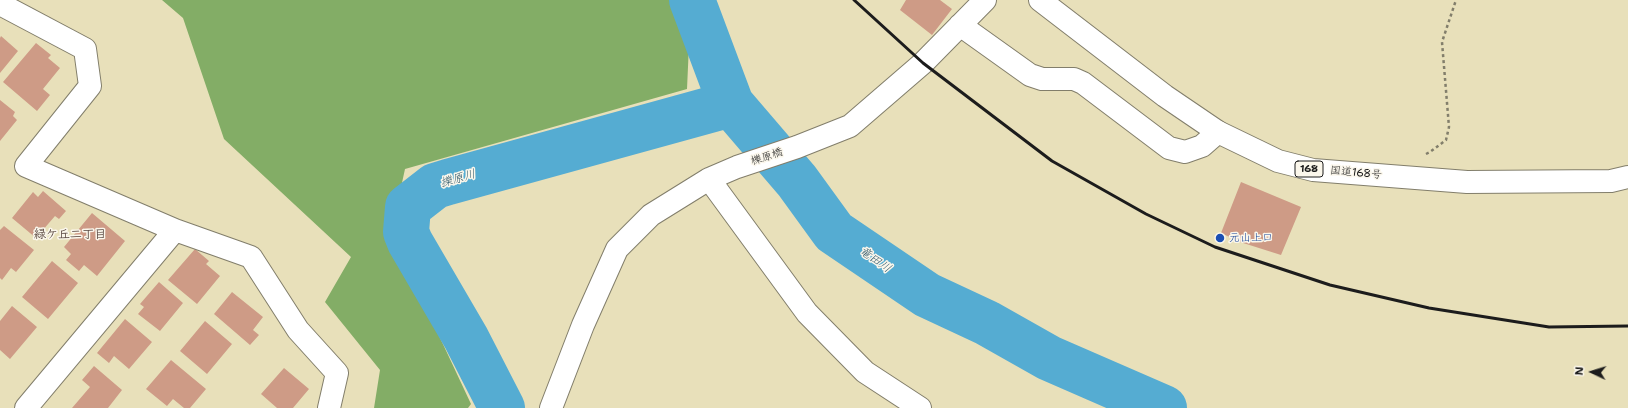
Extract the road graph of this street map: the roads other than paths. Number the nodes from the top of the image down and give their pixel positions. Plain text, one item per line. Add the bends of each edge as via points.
1 (985, 0) edge
2 (1040, 0) edge
3 (0, 4) edge
4 (960, 25) junction
5 (1218, 132) junction
6 (1628, 177) edge
7 (708, 179) junction
8 (175, 230) junction
9 (26, 408) edge
10 (329, 408) edge
11 (551, 408) edge
12 (920, 408) edge

1 - 4 main road, 櫟原橋
2 - 5 main road, 国道168号 / 168 via 1165,96
3 - 8 main road via 85,49 90,86 26,166
4 - 5 main road via 1030,75 1042,79 1074,79 1083,83 1169,148 1185,152 1202,146
4 - 7 main road, 櫟原橋 via 923,63 850,126
5 - 6 main road, 国道168号 / 168 via 1278,161 1313,170 1467,182 1611,181
7 - 11 main road, 櫟原橋 via 651,215 617,249 583,325
7 - 12 main road via 808,313 865,372
8 - 9 main road
8 - 10 main road via 252,257 298,330 337,373

